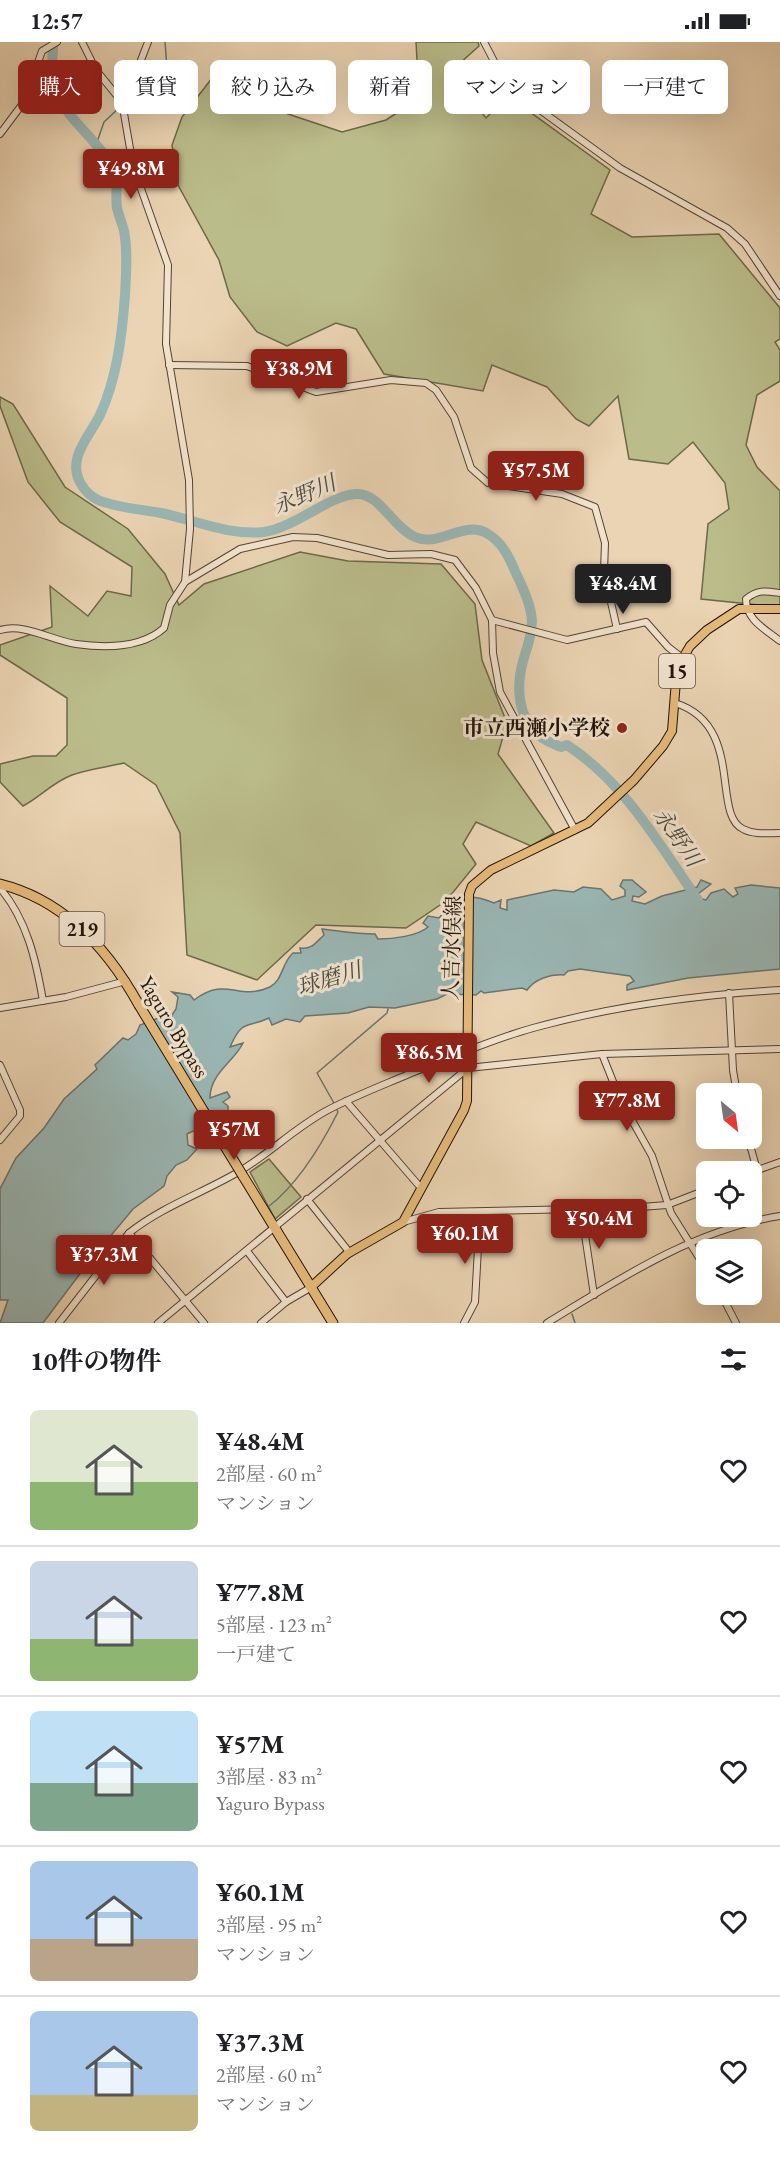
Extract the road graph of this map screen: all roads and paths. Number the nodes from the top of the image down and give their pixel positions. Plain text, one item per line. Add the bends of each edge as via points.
1 (57, 42) edge
2 (82, 42) edge
3 (148, 42) edge
4 (484, 42) edge
5 (141, 60) edge
6 (114, 90) edge
7 (126, 114) edge
8 (0, 134) edge
9 (780, 296) edge
10 (169, 364) junction
11 (185, 582) junction
12 (780, 593) edge
13 (746, 608) junction
14 (780, 609) edge
15 (492, 620) junction
16 (617, 629) junction
17 (0, 630) edge
18 (780, 641) edge
19 (681, 657) junction
20 (675, 703) junction
21 (575, 830) junction
22 (780, 833) edge
23 (0, 886) edge
24 (126, 981) junction
25 (780, 990) edge
26 (729, 993) junction
27 (44, 1001) junction
28 (0, 1008) edge
29 (467, 1049) junction
30 (780, 1049) edge
31 (732, 1050) junction
32 (602, 1054) junction
33 (0, 1065) edge
34 (468, 1068) junction
35 (736, 1083) edge
36 (346, 1101) junction
37 (379, 1139) junction
38 (0, 1140) edge
39 (780, 1162) edge
40 (762, 1168) edge
41 (422, 1188) junction
42 (696, 1194) edge
43 (307, 1199) junction
44 (667, 1205) junction
45 (581, 1208) junction
46 (480, 1212) junction
47 (780, 1216) edge
48 (403, 1222) junction
49 (273, 1228) junction
50 (129, 1233) junction
51 (689, 1242) junction
52 (247, 1251) junction
53 (350, 1252) junction
54 (696, 1253) edge
55 (310, 1288) junction
56 (594, 1295) junction
57 (186, 1300) junction
58 (286, 1302) junction
59 (727, 1305) edge
60 (331, 1322) edge
61 (59, 1323) edge
62 (158, 1323) edge
63 (204, 1323) edge
64 (261, 1323) edge
65 (465, 1323) edge
66 (547, 1323) edge
67 (736, 1323) edge

1 - 8 street via 42,51 24,102
2 - 6 street via 96,70
3 - 5 street
4 - 9 street via 496,67 529,102 620,168 727,228 745,244
7 - 10 street via 138,182 165,252
10 - 11 street via 189,480
10 - 16 street via 247,366 316,392 390,380 426,383 436,390 454,417 471,468 488,483 562,494 595,507 605,543 604,571
11 - 15 street via 240,549 293,537 317,538 388,555 444,555 455,560
11 - 17 street via 170,606 164,628 145,640 129,644 75,644 15,626
12 - 13 street via 753,592 746,598
13 - 14 main road, 15
13 - 18 street via 758,624
13 - 19 main road, 15 via 720,619
15 - 16 street via 567,640
15 - 21 street via 496,677 506,704
16 - 19 street via 646,622
19 - 20 main road, 人吉水俣線 / 15 via 674,684
20 - 21 main road, 人吉水俣線 / 15 via 672,731 663,746 614,800
20 - 22 street via 700,718 719,744 726,793 735,821 745,830
21 - 29 main road, 人吉水俣線 / 15 via 491,870 478,878 469,894
23 - 24 highway, Yaguro Bypass / 219 via 17,888 75,922 109,956
23 - 27 street via 30,940
24 - 27 street
24 - 49 highway, Yaguro Bypass / 219, bridge
25 - 26 street
26 - 29 street via 591,1015
26 - 31 street
27 - 28 street
29 - 34 main road, 人吉水俣線 / 15
29 - 36 street
30 - 31 street
31 - 32 street
31 - 35 street
32 - 34 street
32 - 44 street via 620,1099 652,1156
33 - 38 street via 20,1110 20,1116
34 - 37 street
34 - 41 main road, 人吉水俣線 / 15 via 464,1110
36 - 37 street
36 - 50 street via 282,1138 224,1181 172,1204
37 - 41 street
37 - 43 street
39 - 40 street
41 - 48 main road, 人吉水俣線 / 15
42 - 44 street
43 - 49 street
43 - 53 street
44 - 45 street
44 - 51 street
45 - 46 street
45 - 56 street
46 - 48 street via 439,1212
46 - 65 street via 475,1302
47 - 51 street
48 - 53 main road
49 - 52 street
49 - 55 highway, Yaguro Bypass / 219
50 - 57 street
50 - 61 street
51 - 54 street
51 - 56 street
52 - 57 street
52 - 58 street
53 - 55 main road
55 - 58 street
55 - 60 highway, Yaguro Bypass / 219
56 - 66 street
57 - 62 street
57 - 63 street
58 - 64 street
59 - 67 street

